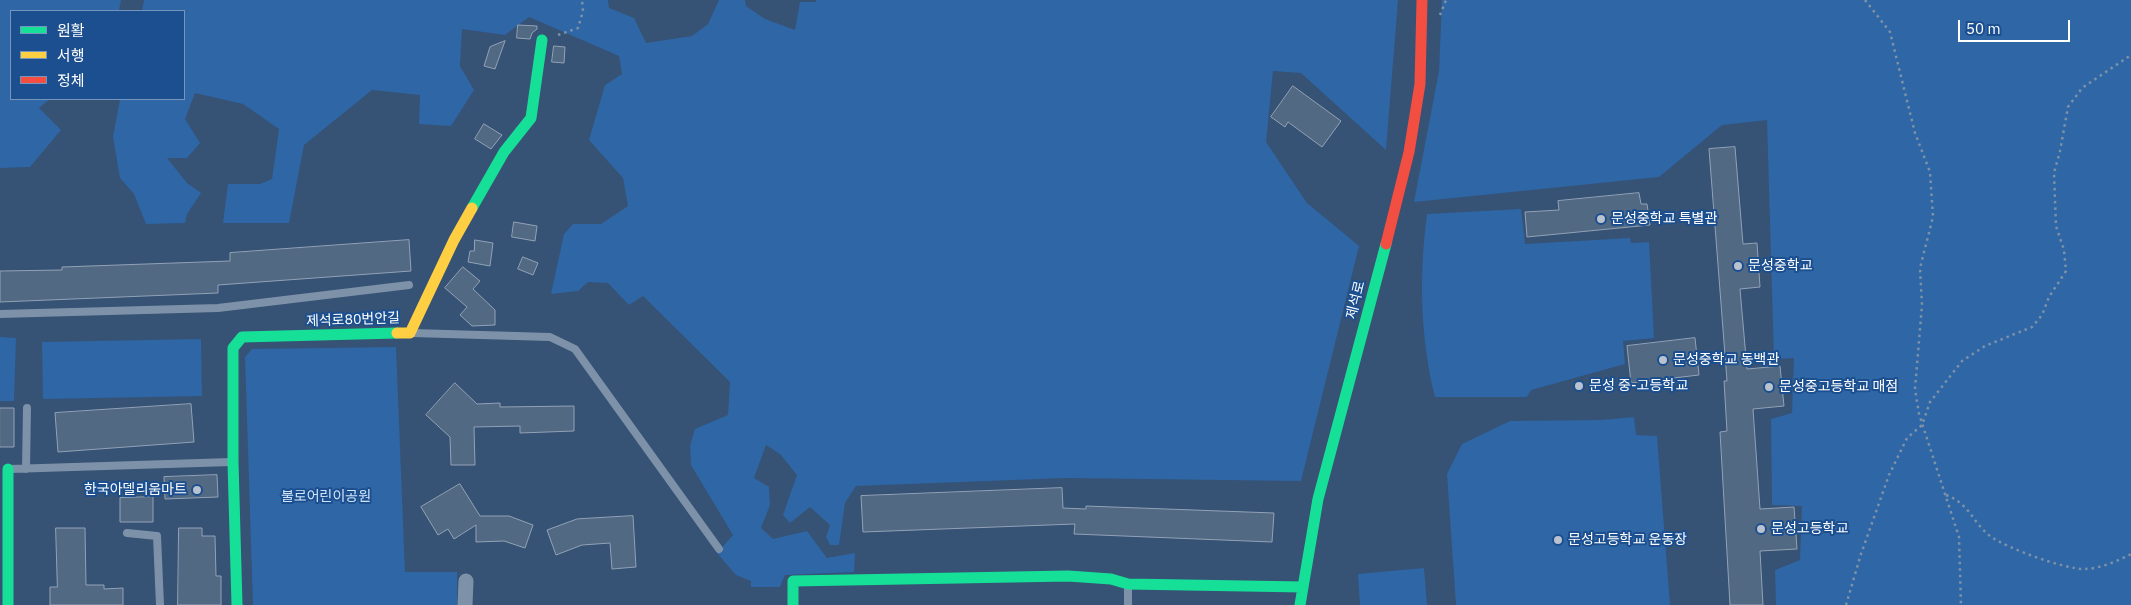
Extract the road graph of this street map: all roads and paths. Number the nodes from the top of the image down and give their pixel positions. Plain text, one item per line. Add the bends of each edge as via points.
1 (582, 0) edge
2 (1422, 0) edge
3 (1865, 0) edge
4 (542, 40) joint
5 (2131, 55) edge
6 (409, 285) dead end
7 (0, 314) edge
8 (410, 333) junction
9 (27, 408) dead end
10 (1922, 424) junction
11 (233, 462) junction
12 (4, 469) edge
13 (26, 469) junction
14 (1946, 495) junction
15 (127, 533) dead end
16 (719, 549) dead end
17 (2131, 554) edge
18 (466, 581) dead end
19 (1128, 584) junction
20 (1303, 588) junction
21 (8, 605) edge
22 (160, 605) edge
23 (237, 605) edge
24 (465, 605) edge
25 (793, 605) edge
26 (1128, 605) edge
27 (1300, 605) edge
28 (1846, 605) edge
29 (1961, 605) edge

1 - 4 path via 584,11 578,28
2 - 20 street, 제석로 via 1420,84 1409,152 1318,499
3 - 10 path via 1890,32 1915,133 1930,172 1933,217 1920,268 1922,305 1915,389
4 - 8 street, 제석로80번안길 via 531,118 504,152 454,240
5 - 10 path via 2082,88 2068,107 2054,173 2056,226 2064,250 2066,271 2042,315 2032,327 1985,346 1962,361 1930,402
6 - 7 lane via 218,308
8 - 11 street, 제석로80번안길 via 242,337 233,348
8 - 16 lane via 550,338 575,349
9 - 13 lane
10 - 14 path
10 - 28 path via 1907,438 1889,475
11 - 13 lane
11 - 23 street, 제석로80번안길
12 - 13 lane
12 - 21 street
14 - 17 path via 1959,500 1990,536 2050,562 2084,569
14 - 29 path via 1960,537
15 - 22 lane via 158,536
18 - 24 street
19 - 20 street
19 - 25 street via 1111,579 1068,576 793,581
19 - 26 lane
20 - 27 street, 제석로

